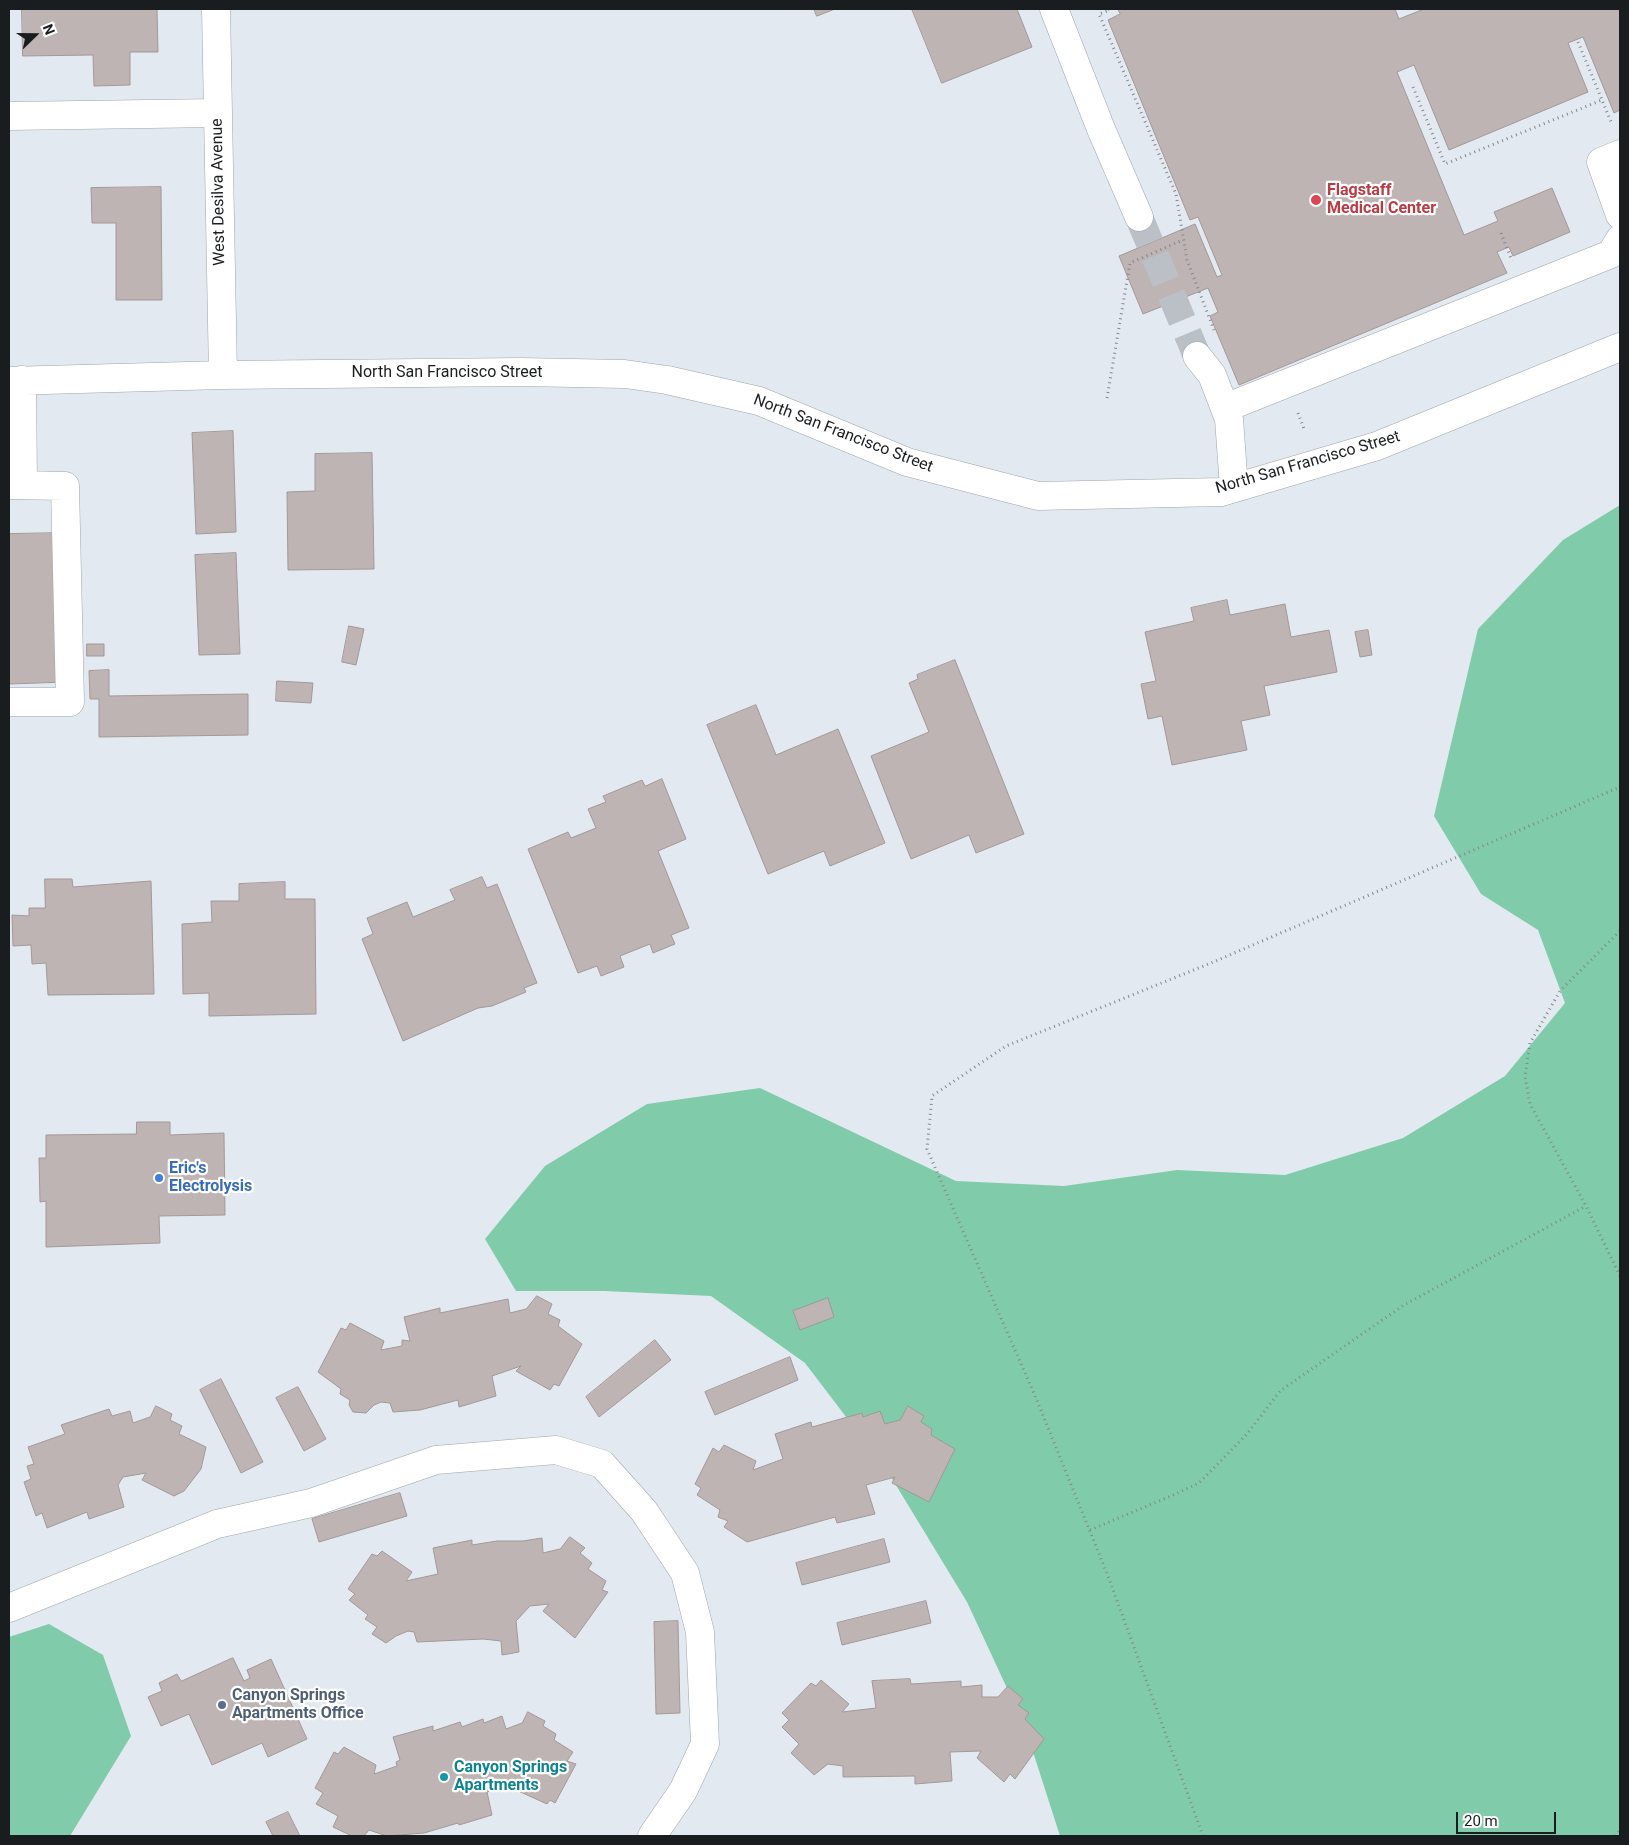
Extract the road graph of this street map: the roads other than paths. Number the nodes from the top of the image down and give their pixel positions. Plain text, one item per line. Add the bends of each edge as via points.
1 (216, 9) edge
2 (1054, 9) edge
3 (218, 113) junction
4 (9, 116) edge
5 (1620, 154) edge
6 (1620, 215) edge
7 (1139, 217) tunnel mouth
8 (1620, 239) edge
9 (1620, 347) edge
10 (1197, 356) tunnel mouth
11 (223, 375) junction
12 (15, 380) edge
13 (1225, 408) junction
14 (16, 485) edge
15 (1234, 488) junction
16 (9, 702) edge
17 (9, 1608) edge
18 (652, 1836) edge

1 - 3 street, West Desilva Avenue
2 - 7 street
3 - 4 street
3 - 11 street, West Desilva Avenue
5 - 6 street via 1601,162
8 - 13 street via 1611,254
9 - 15 street, North San Francisco Street via 1377,446
10 - 13 street via 1212,375
11 - 12 street, North San Francisco Street
11 - 15 street, North San Francisco Street via 625,374 759,401 908,462 1038,496 1221,492
12 - 14 street
13 - 15 street via 1229,419
14 - 16 street via 66,486 70,702
17 - 18 street via 218,1524 311,1503 436,1460 556,1450 602,1464 644,1511 685,1573 700,1632 705,1744 683,1791

